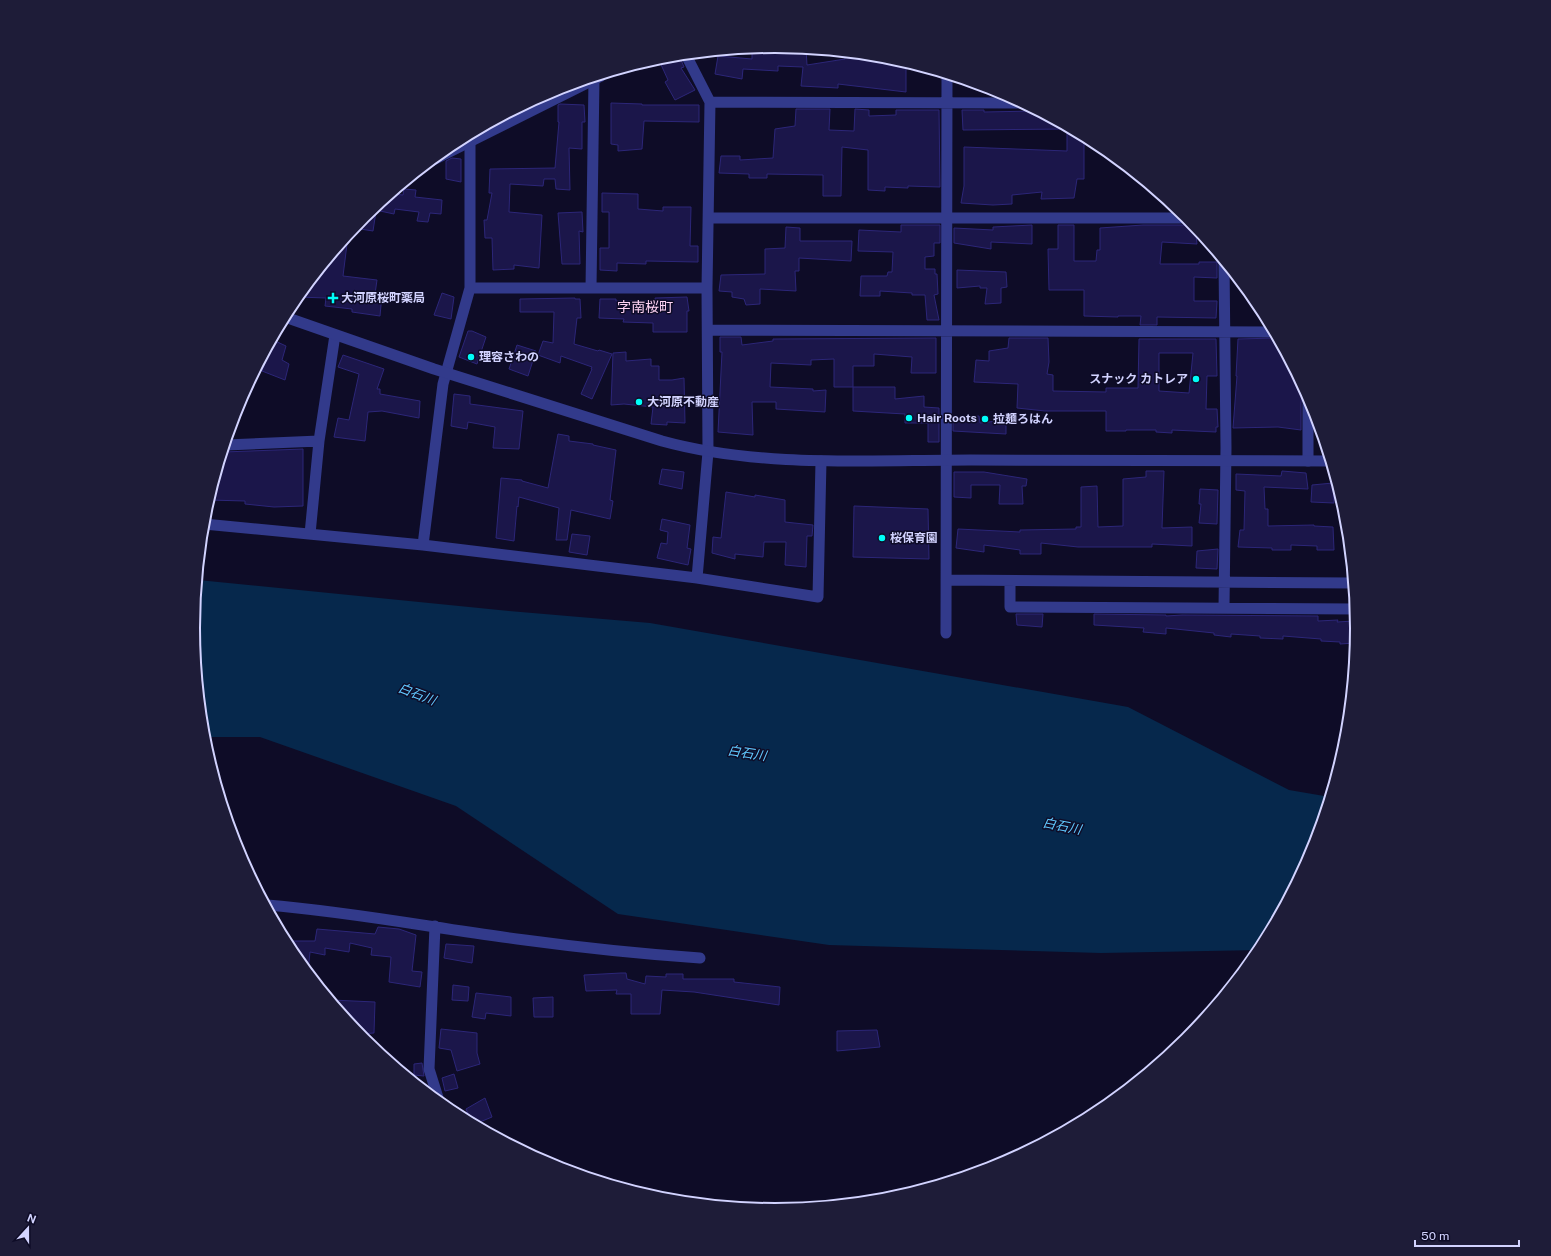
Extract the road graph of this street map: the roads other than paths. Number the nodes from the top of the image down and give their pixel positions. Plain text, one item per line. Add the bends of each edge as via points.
1 (688, 60) edge
2 (947, 80) edge
3 (597, 82) edge
4 (565, 93) edge
5 (710, 102) junction
6 (947, 102) junction
7 (1009, 103) edge
8 (470, 142) junction
9 (465, 145) edge
10 (709, 218) junction
11 (947, 218) junction
12 (1179, 218) edge
13 (1224, 268) edge
14 (470, 288) junction
15 (591, 288) junction
16 (707, 288) junction
17 (291, 319) edge
18 (708, 330) junction
19 (947, 331) junction
20 (1225, 332) junction
21 (1268, 332) edge
22 (334, 335) junction
23 (446, 372) junction
24 (1308, 411) edge
25 (319, 441) junction
26 (230, 445) edge
27 (708, 452) junction
28 (947, 460) junction
29 (821, 461) junction
30 (1226, 461) junction
31 (1308, 461) junction
32 (1326, 461) edge
33 (210, 525) edge
34 (310, 534) junction
35 (423, 545) junction
36 (697, 578) junction
37 (946, 580) junction
38 (1010, 581) junction
39 (1225, 582) junction
40 (1348, 583) edge
41 (1224, 608) junction
42 (1349, 608) edge
43 (946, 633) dead end
44 (272, 904) edge
45 (435, 926) junction
46 (700, 958) dead end
47 (436, 1092) edge

1 - 5 street
2 - 6 street
3 - 15 street
4 - 8 street
5 - 6 street
5 - 10 street
6 - 7 street
6 - 11 street
8 - 9 street
8 - 14 street
10 - 11 street
10 - 16 street
11 - 12 street
11 - 19 street
13 - 20 street
14 - 15 street
14 - 23 street
15 - 16 street
16 - 18 street
17 - 22 street
18 - 19 street
18 - 27 street
19 - 20 street
19 - 28 street
20 - 21 street
20 - 30 street
22 - 23 street
22 - 25 street
23 - 27 street via 662,441
23 - 35 street
24 - 31 street
25 - 26 street
25 - 34 street
27 - 29 street
27 - 36 street
28 - 29 street
28 - 30 street
28 - 37 street
29 - 36 street via 818,597
30 - 31 street
30 - 39 street
31 - 32 street
33 - 34 street
34 - 35 street
35 - 36 street
37 - 38 street
37 - 43 street
38 - 39 street
38 - 41 street via 1010,607
39 - 40 street
39 - 41 street
41 - 42 street
44 - 45 street
45 - 46 street via 621,952
45 - 47 street via 428,1069

